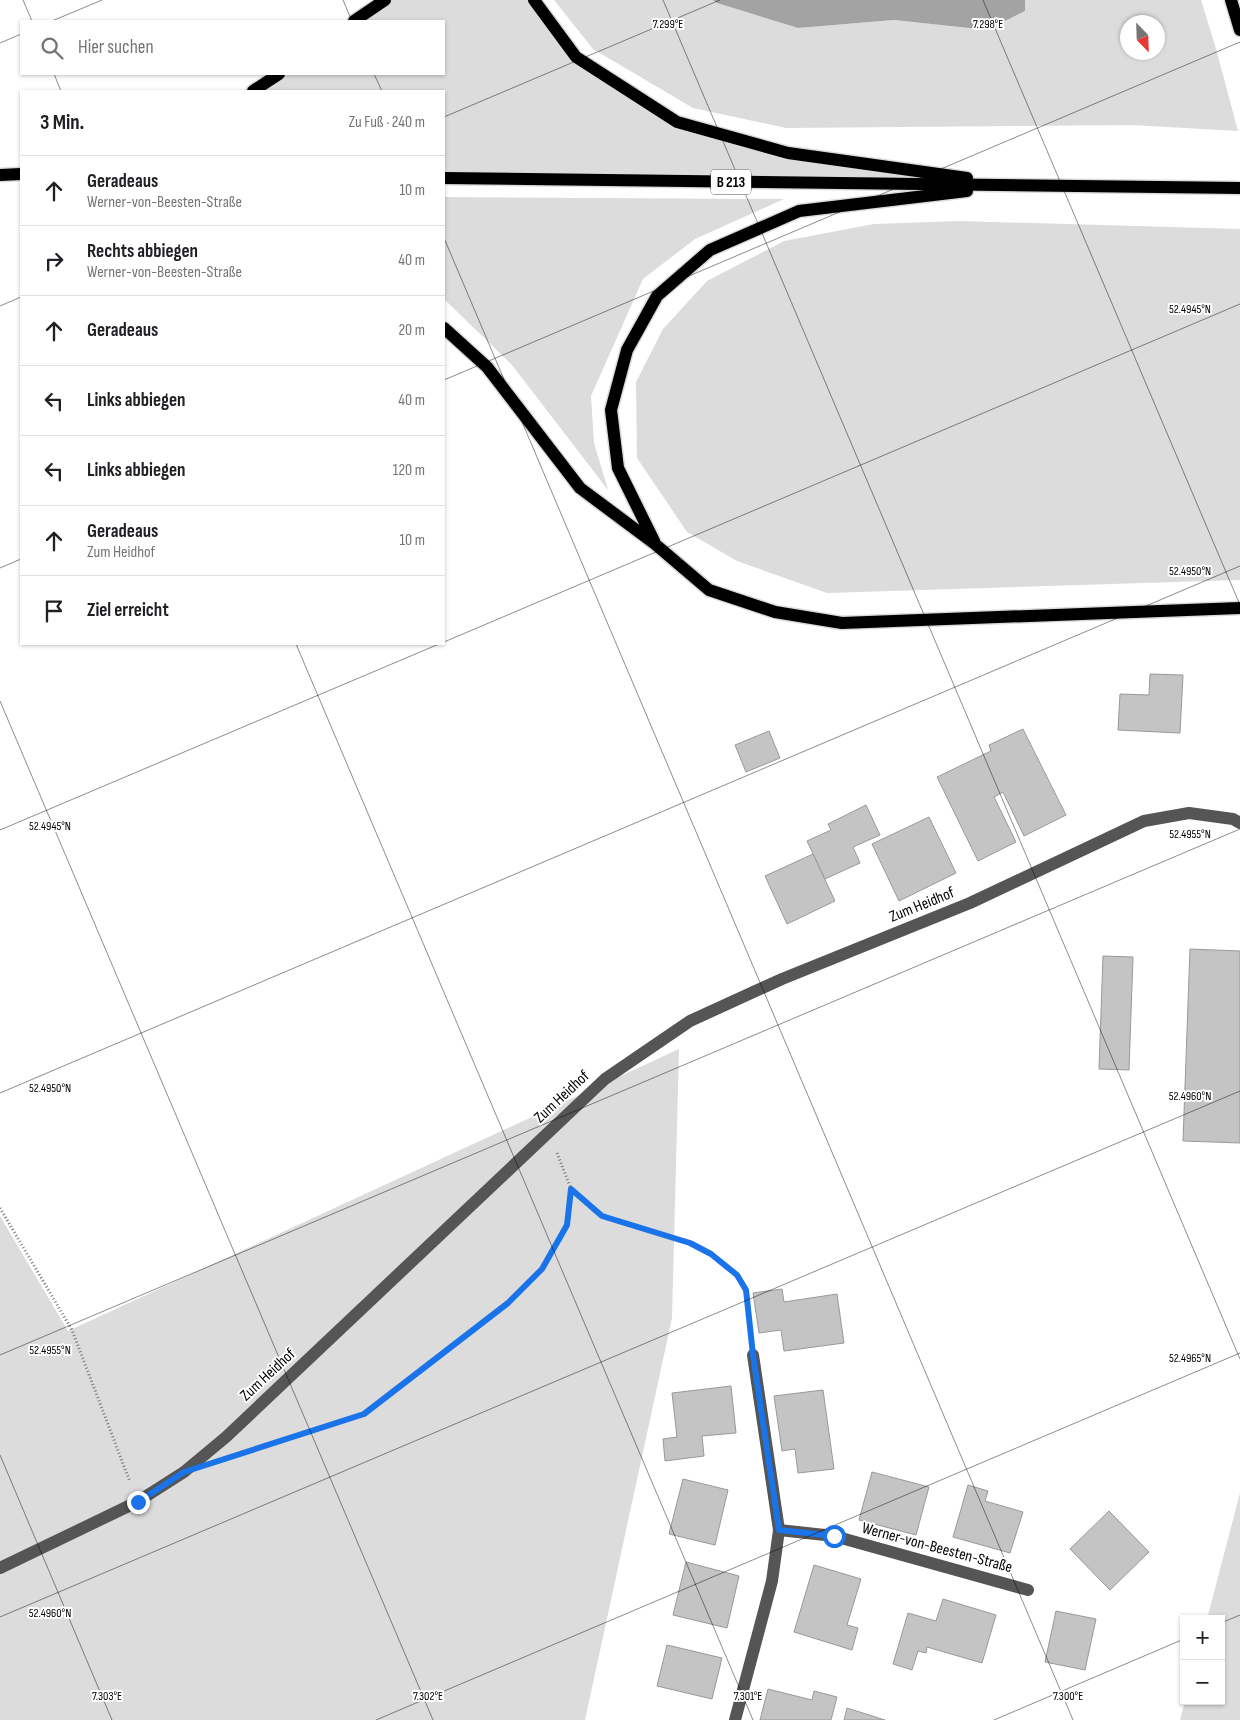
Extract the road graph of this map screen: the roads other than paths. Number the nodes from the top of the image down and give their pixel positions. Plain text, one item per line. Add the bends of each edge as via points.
1 (385, 0) edge
2 (534, 0) edge
3 (1231, 0) edge
4 (355, 20) edge
5 (1240, 30) edge
6 (277, 75) edge
7 (255, 90) edge
8 (20, 174) edge
9 (0, 175) edge
10 (445, 178) edge
11 (1019, 185) junction
12 (1238, 188) edge
13 (445, 329) edge
14 (655, 544) junction
15 (1240, 608) edge
16 (1240, 823) edge
17 (753, 1355) road end
18 (779, 1530) junction
19 (0, 1568) edge
20 (1028, 1590) dead end
21 (735, 1720) edge

1 - 4 main road
2 - 11 main road via 576,57 677,122 788,153
3 - 5 main road
6 - 7 main road
8 - 9 main road
10 - 11 main road, B 213
11 - 12 main road, B 213
11 - 14 main road via 799,211 710,250 657,296 627,350 611,410 618,468
13 - 14 main road via 487,366 580,488
14 - 15 main road via 709,590 775,612 842,623
16 - 19 street, Zum Heidhof via 1233,819 1188,813 1144,821 970,903 782,979 690,1021 604,1079 226,1437 184,1472 138,1502
17 - 18 street
18 - 20 street, Werner-von-Beesten-Straße via 834,1536
18 - 21 street via 772,1581

